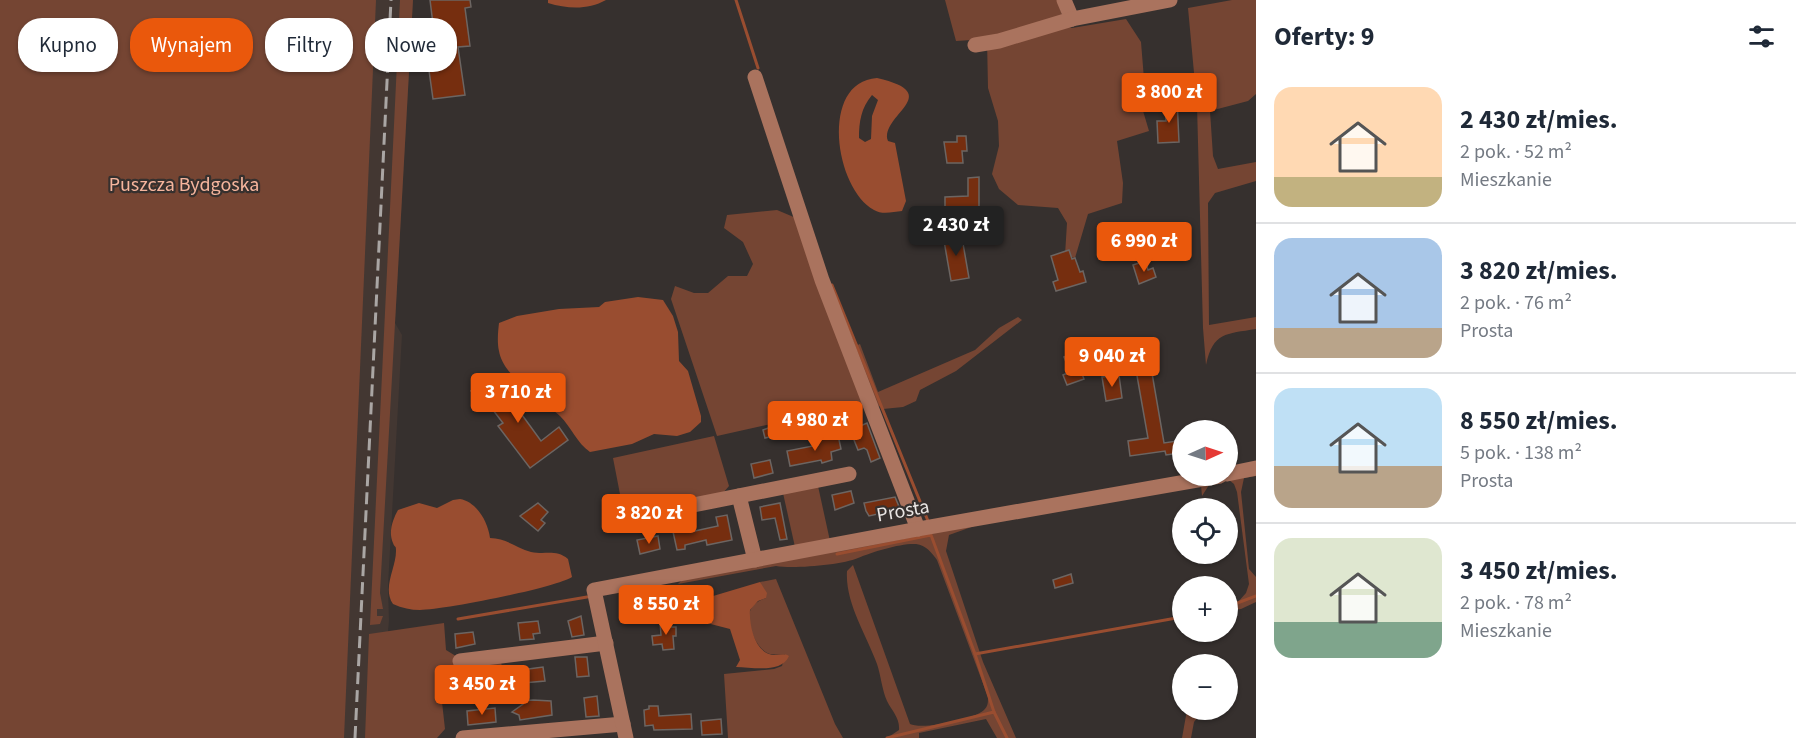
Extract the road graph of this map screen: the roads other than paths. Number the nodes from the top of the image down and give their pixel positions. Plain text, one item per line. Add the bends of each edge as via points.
1 (1064, 0) edge
2 (1170, 0) edge
3 (1072, 19) junction
4 (975, 45) dead end
5 (755, 77) dead end
6 (1256, 468) edge
7 (1238, 472) edge
8 (849, 474) dead end
9 (1172, 484) edge
10 (739, 496) junction
11 (658, 512) dead end
12 (918, 529) junction
13 (755, 560) junction
14 (606, 644) junction
15 (460, 661) dead end
16 (625, 731) edge
17 (463, 738) edge

1 - 3 street
2 - 3 street
3 - 4 street
5 - 12 street via 822,280
6 - 7 street
8 - 10 street
9 - 12 street, Prosta
10 - 11 street
10 - 13 street
12 - 13 street, Prosta
13 - 14 street, Prosta via 594,590
14 - 15 street
14 - 16 street
16 - 17 street

